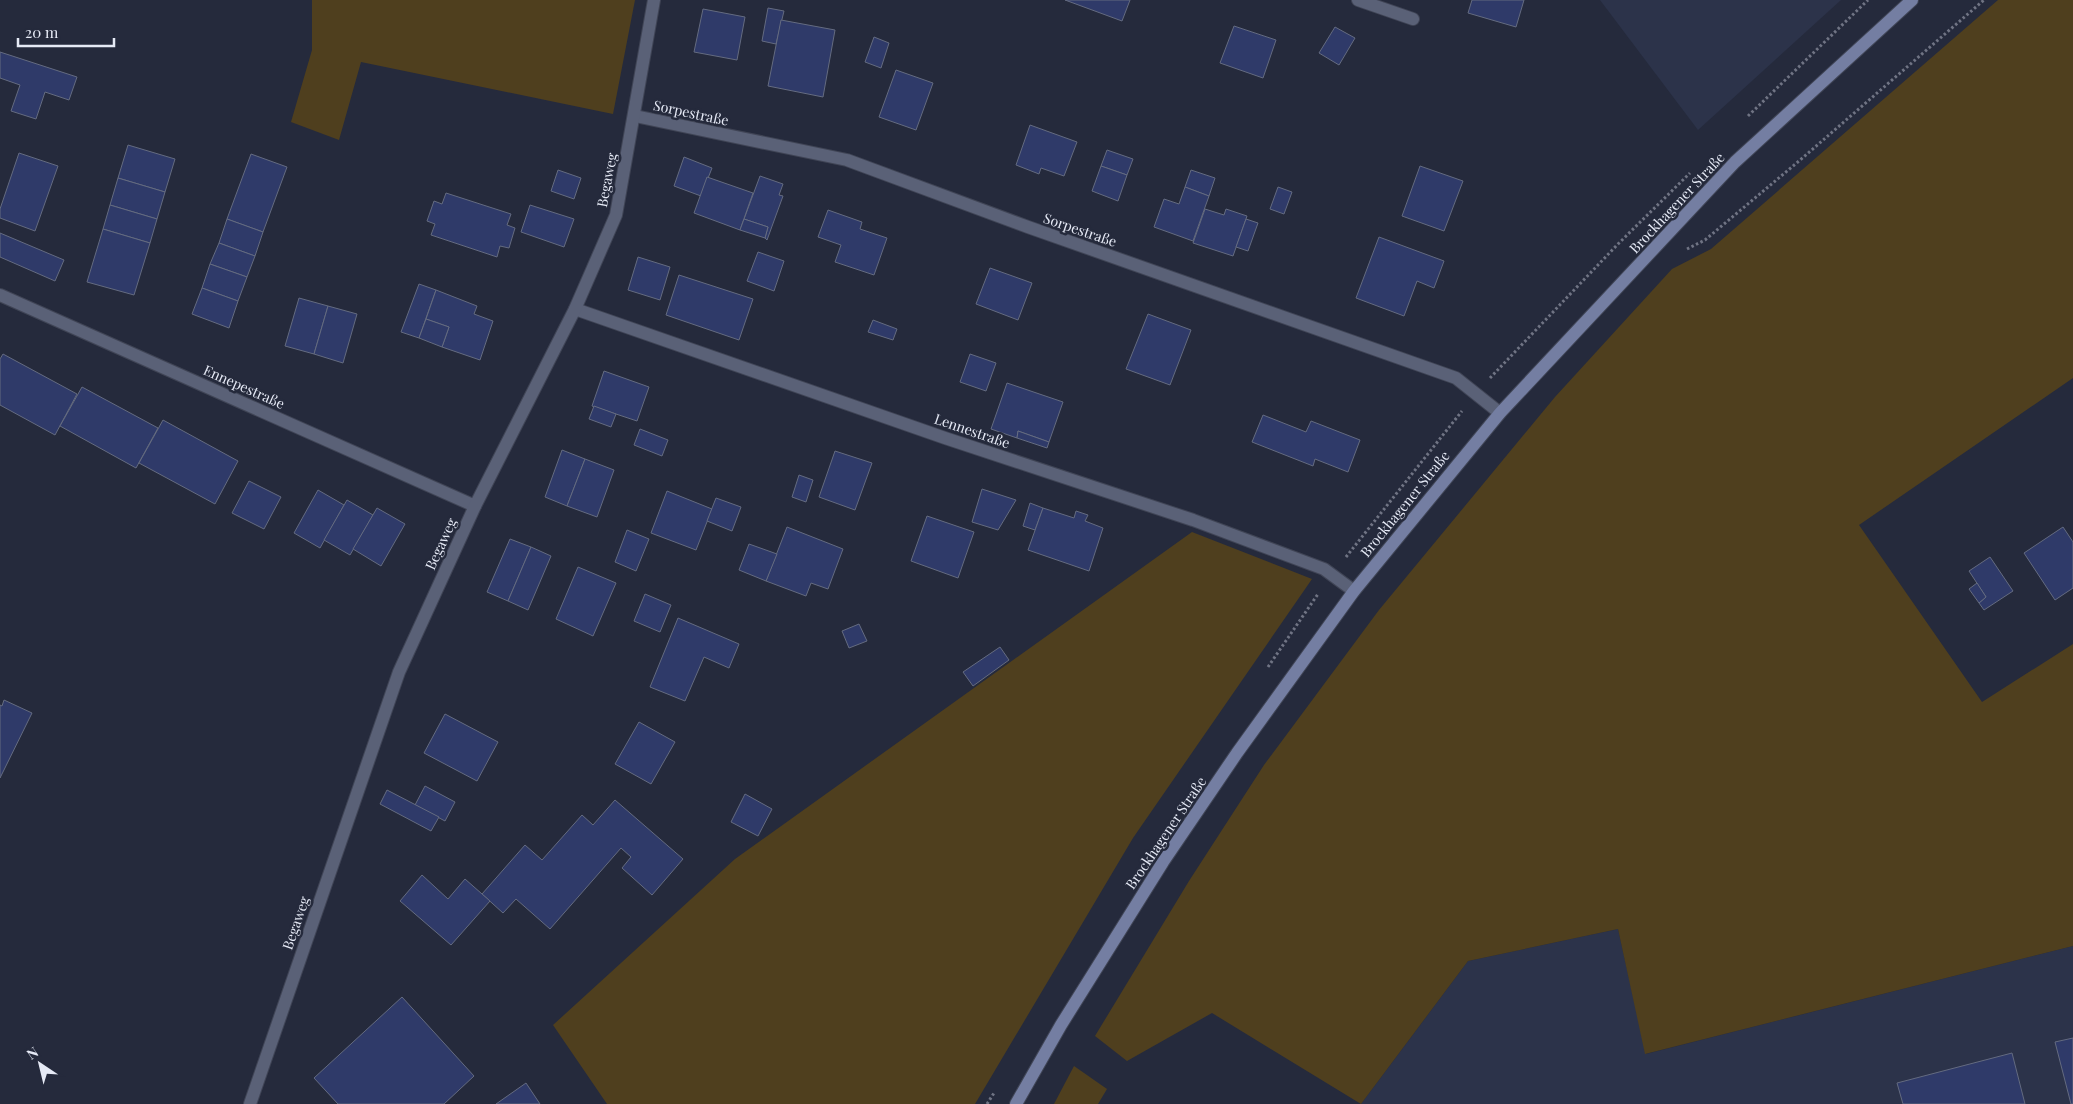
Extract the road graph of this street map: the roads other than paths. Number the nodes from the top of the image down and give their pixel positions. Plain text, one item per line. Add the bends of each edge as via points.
1 (654, 0) edge
2 (1358, 0) edge
3 (1912, 0) edge
4 (1413, 19) dead end
5 (635, 116) junction
6 (0, 296) edge
7 (574, 310) junction
8 (1500, 413) junction
9 (475, 506) junction
10 (1354, 591) junction
11 (250, 1104) edge
12 (1016, 1104) edge

1 - 5 street, Begaweg
2 - 4 street
3 - 8 main road, Brockhagener Straße via 1735,162
5 - 7 street, Begaweg via 616,215
5 - 8 street, Sorpestraße via 847,160 1028,228 1456,378
6 - 9 street, Ennepestraße
7 - 9 street, Begaweg
7 - 10 street, Lennestraße via 1193,520 1324,569
8 - 10 main road, Brockhagener Straße
9 - 11 street, Begaweg via 399,672
10 - 12 main road, Brockhagener Straße via 1163,862 1061,1025

